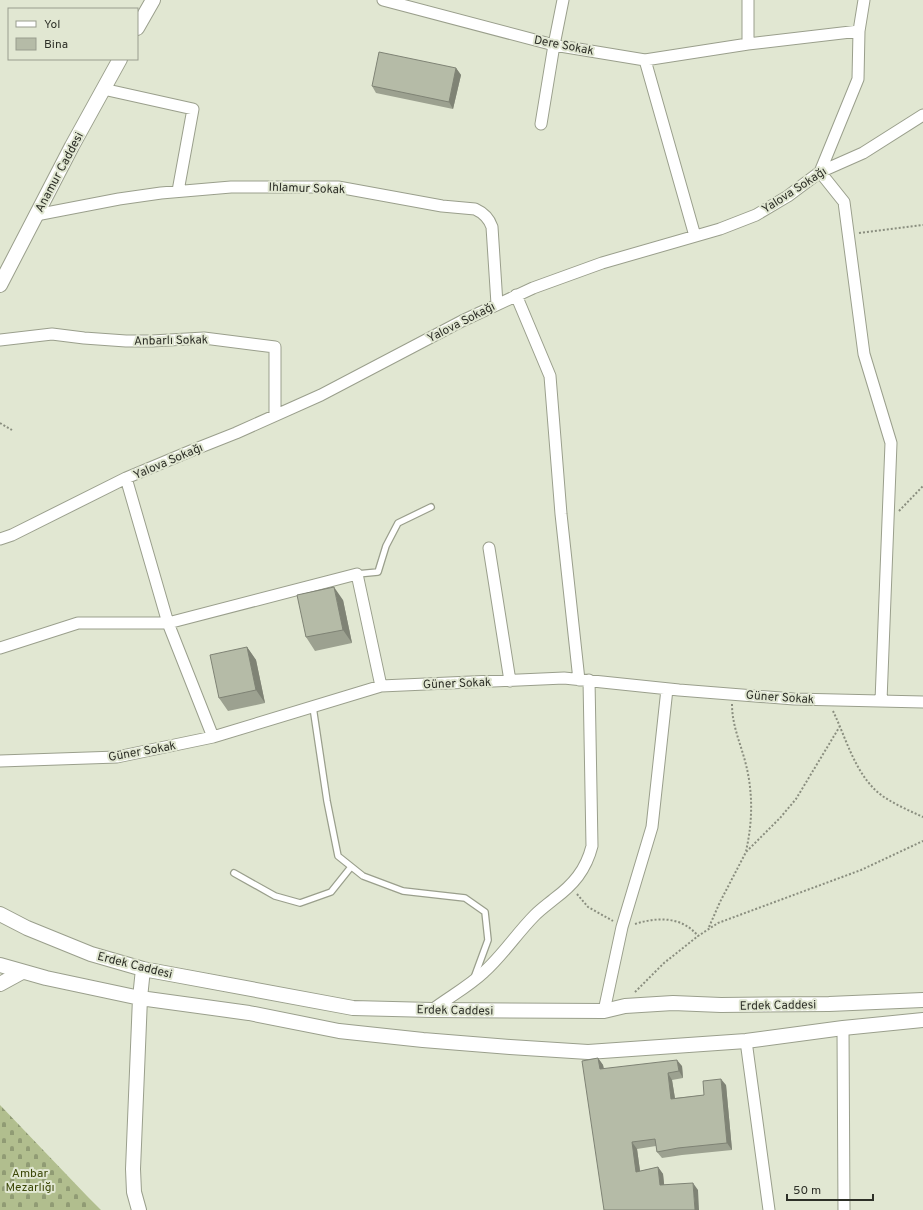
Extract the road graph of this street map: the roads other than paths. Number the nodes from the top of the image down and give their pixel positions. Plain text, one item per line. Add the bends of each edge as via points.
1 (153, 0) edge
2 (383, 0) edge
3 (563, 0) edge
4 (748, 0) edge
5 (864, 0) edge
6 (138, 26) edge
7 (858, 31) junction
8 (748, 44) junction
9 (554, 45) junction
10 (119, 60) edge
11 (645, 60) junction
12 (103, 89) junction
13 (923, 115) edge
14 (541, 124) dead end
15 (820, 172) junction
16 (178, 191) junction
17 (36, 215) junction
18 (694, 236) junction
19 (0, 286) edge
20 (516, 295) junction
21 (497, 304) junction
22 (0, 340) edge
23 (275, 415) junction
24 (126, 478) junction
25 (431, 507) dead end
26 (0, 540) edge
27 (489, 548) dead end
28 (358, 574) junction
29 (168, 623) junction
30 (0, 648) edge
31 (584, 680) junction
32 (510, 681) junction
33 (381, 686) junction
34 (666, 688) junction
35 (881, 701) junction
36 (923, 702) edge
37 (313, 707) junction
38 (213, 737) junction
39 (0, 761) edge
40 (351, 867) junction
41 (234, 873) dead end
42 (0, 914) edge
43 (0, 965) edge
44 (143, 969) junction
45 (22, 972) junction
46 (472, 982) junction
47 (0, 984) edge
48 (140, 998) junction
49 (923, 1000) edge
50 (432, 1010) junction
51 (604, 1011) junction
52 (923, 1020) edge
53 (843, 1028) junction
54 (746, 1041) junction
55 (139, 1210) edge
56 (769, 1210) edge
57 (844, 1210) edge

1 - 6 street
2 - 9 street, Dere Sokak
3 - 9 street
4 - 8 street
5 - 7 street
7 - 8 street, Dere Sokak
7 - 15 street via 858,79
8 - 11 street, Dere Sokak
9 - 11 street, Dere Sokak
9 - 14 street
10 - 12 street, Anamur Caddesi
11 - 18 street
12 - 16 street via 194,109
12 - 17 street, Anamur Caddesi
13 - 15 street, Yalova Sokağı via 863,153
15 - 18 street, Yalova Sokağı via 788,196 756,214 720,229
15 - 35 street via 844,202 864,354 891,443
16 - 17 street, Ihlamur Sokak
16 - 21 street, Ihlamur Sokak via 231,187 338,187 480,211 488,218 492,227
17 - 19 street, Anamur Caddesi
18 - 20 street, Yalova Sokağı via 602,263
20 - 21 street, Yalova Sokağı
20 - 31 street via 550,376 561,514
21 - 23 street, Yalova Sokağı via 321,395
22 - 23 street, Anbarlı Sokak via 52,334 152,342 204,338 275,347
23 - 24 street, Yalova Sokağı
24 - 26 street, Yalova Sokağı
24 - 29 street
25 - 28 lane via 398,523 386,546 378,572
27 - 32 street
28 - 29 street
28 - 33 street
29 - 30 street via 78,623
29 - 38 street
31 - 32 street, Güner Sokak via 564,678
31 - 34 street, Güner Sokak
31 - 46 street via 592,846 586,864 573,883 537,913 493,963
32 - 33 street, Güner Sokak
33 - 37 street, Güner Sokak
34 - 35 street, Güner Sokak via 794,699
34 - 51 street via 652,826 622,927
35 - 36 street, Güner Sokak
37 - 38 street, Güner Sokak
37 - 40 lane via 338,856
38 - 39 street, Güner Sokak via 117,757
40 - 41 lane via 330,892 300,903 275,896
40 - 46 lane via 362,876 403,891 465,898 485,912 488,940
42 - 44 street, Erdek Caddesi via 91,954
43 - 45 street
44 - 48 street
44 - 50 street, Erdek Caddesi via 353,1008
45 - 47 street
45 - 48 street
46 - 50 street
48 - 54 street via 249,1013 339,1031 510,1047 588,1052
48 - 55 street via 133,1169 134,1192
49 - 51 street, Erdek Caddesi via 829,1004 673,1003 624,1006
50 - 51 street, Erdek Caddesi
52 - 53 street
53 - 54 street
53 - 57 street
54 - 56 street

